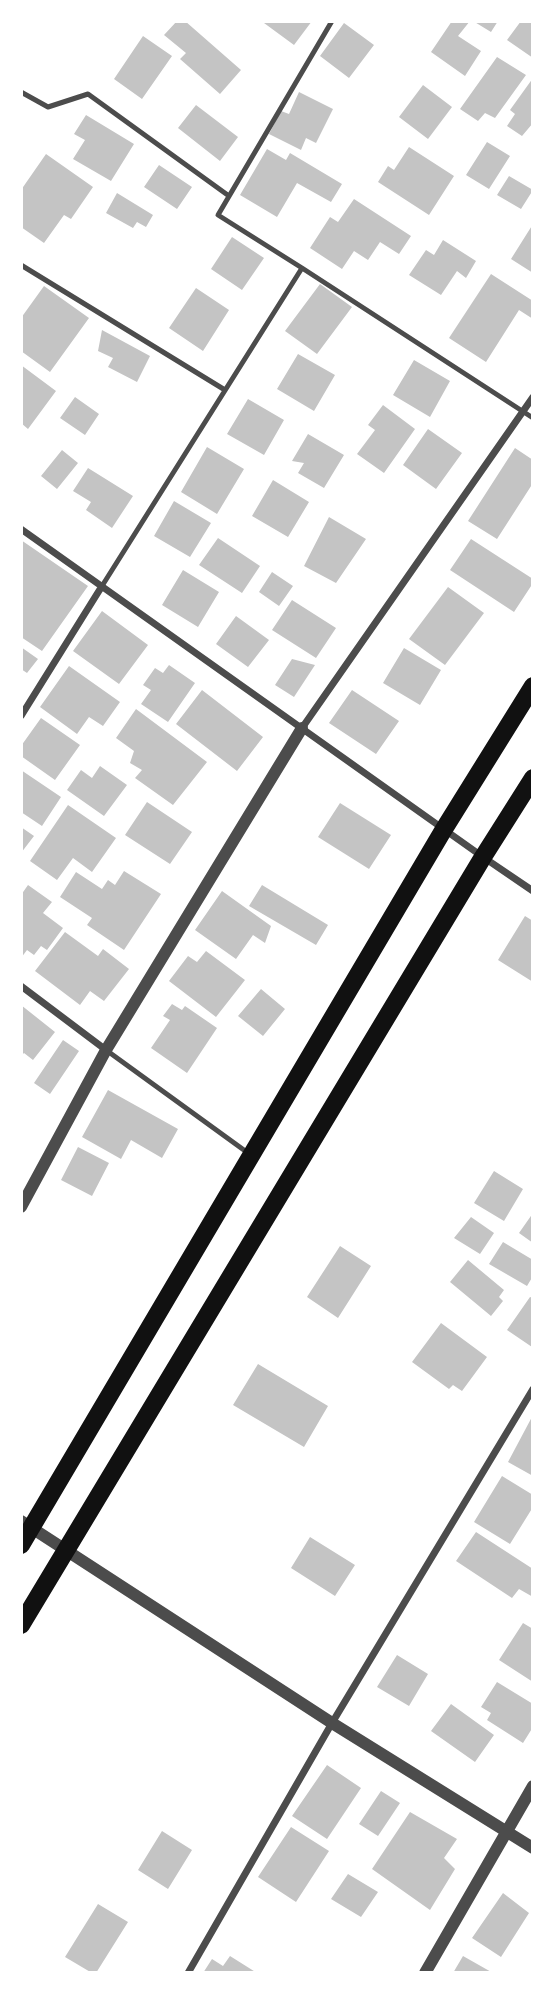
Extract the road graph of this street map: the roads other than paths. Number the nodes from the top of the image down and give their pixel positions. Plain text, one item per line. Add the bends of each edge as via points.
1 (332, 21) edge
2 (21, 92) edge
3 (229, 196) junction
4 (21, 265) edge
5 (302, 268) junction
6 (225, 390) junction
7 (533, 397) edge
8 (523, 412) junction
9 (533, 418) edge
10 (21, 529) edge
11 (102, 586) junction
12 (533, 686) edge
13 (21, 716) edge
14 (302, 728) junction
15 (533, 778) edge
16 (444, 830) junction
17 (483, 858) junction
18 (533, 891) edge
19 (21, 986) edge
20 (106, 1050) junction
21 (250, 1154) junction
22 (21, 1207) edge
23 (533, 1389) edge
24 (26, 1524) edge
25 (21, 1545) edge
26 (65, 1551) junction
27 (21, 1625) edge
28 (332, 1723) junction
29 (533, 1786) edge
30 (507, 1832) junction
31 (533, 1848) edge
32 (188, 1973) edge
33 (425, 1973) edge

1 - 3 lane
2 - 3 lane via 48,107 88,94
3 - 5 lane via 218,215
4 - 6 lane
5 - 6 lane
5 - 8 lane
6 - 11 lane
7 - 8 street
8 - 9 lane
8 - 14 street
10 - 11 street
11 - 13 street
11 - 14 street
12 - 16 main road
14 - 16 street
14 - 20 street
15 - 17 main road
16 - 17 street
16 - 21 main road
17 - 18 street
17 - 26 main road
19 - 20 street
20 - 21 lane
20 - 22 street
21 - 24 main road
23 - 28 street
24 - 25 main road
24 - 26 street
26 - 27 main road
26 - 28 street
28 - 30 street
28 - 32 street
29 - 30 street
30 - 31 street
30 - 33 street

